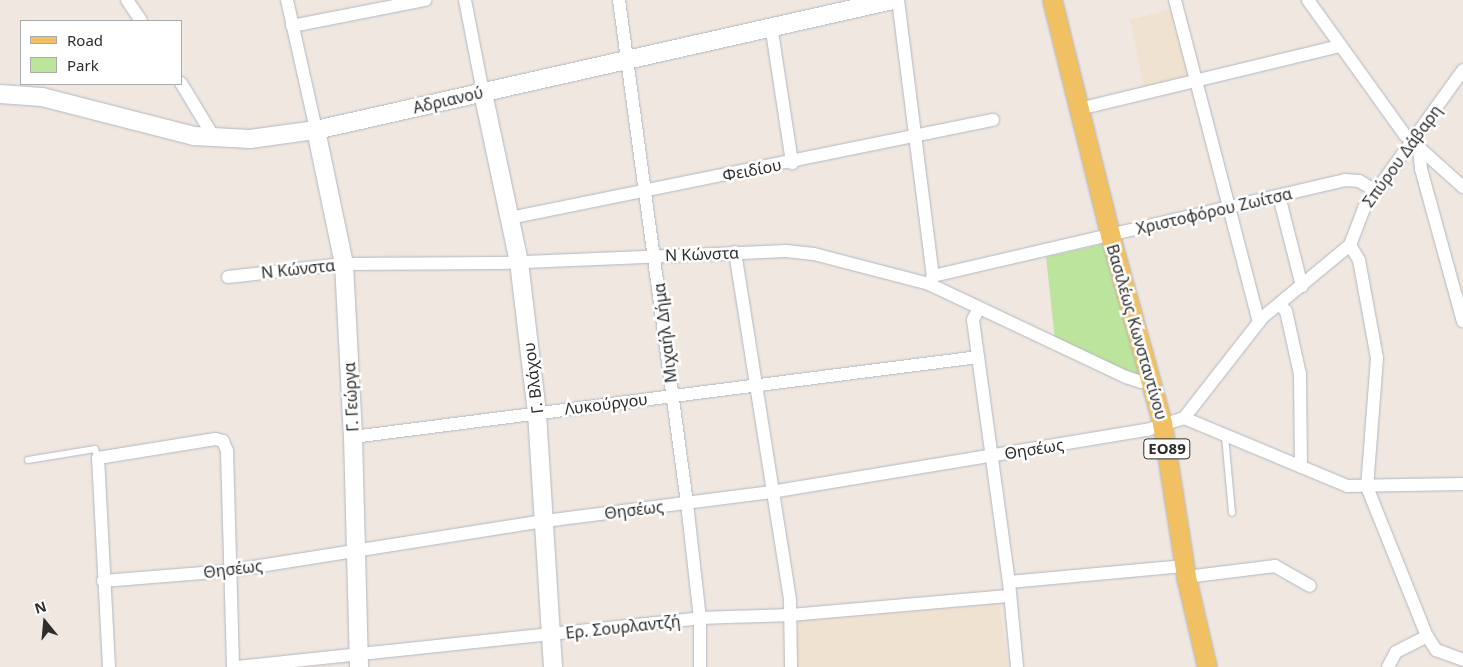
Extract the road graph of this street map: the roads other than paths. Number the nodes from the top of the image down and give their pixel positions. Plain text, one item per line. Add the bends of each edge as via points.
1 (127, 0) edge
2 (287, 0) edge
3 (425, 0) edge
4 (465, 0) edge
5 (619, 0) edge
6 (893, 0) edge
7 (898, 0) edge
8 (1053, 0) edge
9 (1175, 0) edge
10 (1308, 0) edge
11 (140, 20) edge
12 (771, 25) junction
13 (292, 26) junction
14 (1340, 46) junction
15 (627, 58) junction
16 (1463, 70) edge
17 (1196, 81) junction
18 (182, 85) edge
19 (483, 93) junction
20 (0, 94) edge
21 (1079, 109) junction
22 (993, 120) dead end
23 (316, 130) junction
24 (915, 136) junction
25 (215, 139) junction
26 (1416, 146) junction
27 (792, 163) junction
28 (1463, 187) edge
29 (647, 190) junction
30 (1376, 191) junction
31 (1279, 196) junction
32 (1230, 207) junction
33 (510, 218) junction
34 (1110, 235) junction
35 (1350, 245) junction
36 (735, 252) junction
37 (655, 256) junction
38 (519, 262) junction
39 (344, 264) junction
40 (228, 277) dead end
41 (931, 280) junction
42 (1302, 286) junction
43 (1280, 305) junction
44 (978, 310) junction
45 (1463, 321) edge
46 (1259, 322) junction
47 (978, 357) junction
48 (1152, 379) junction
49 (755, 386) junction
50 (672, 396) junction
51 (538, 413) junction
52 (1184, 418) junction
53 (1162, 423) junction
54 (1225, 436) junction
55 (353, 437) junction
56 (991, 456) junction
57 (98, 458) junction
58 (28, 460) dead end
59 (1301, 466) junction
60 (1463, 484) edge
61 (1367, 487) junction
62 (771, 492) junction
63 (688, 503) junction
64 (1232, 513) dead end
65 (545, 521) junction
66 (356, 550) junction
67 (228, 571) junction
68 (1185, 572) junction
69 (103, 582) junction
70 (1009, 582) junction
71 (1310, 586) dead end
72 (1010, 596) junction
73 (791, 615) junction
74 (700, 618) junction
75 (552, 634) junction
76 (1427, 636) junction
77 (1463, 660) edge
78 (359, 661) edge
79 (109, 667) edge
80 (233, 667) edge
81 (236, 667) edge
82 (553, 667) edge
83 (700, 667) edge
84 (791, 667) edge
85 (1018, 667) edge
86 (1208, 667) edge
87 (1388, 667) edge

1 - 11 street
2 - 13 street
3 - 13 street
4 - 19 street
5 - 15 street, Μιχαήλ Δήμα
6 - 12 street, Αδριανού
7 - 24 street
8 - 21 main road, Βασιλέως Κωνσταντίνου / ΕΟ89
9 - 17 street
10 - 14 street
12 - 15 street, Αδριανού
12 - 27 street
13 - 23 street
14 - 17 street
14 - 26 street
15 - 19 street, Αδριανού
15 - 29 street, Μιχαήλ Δήμα
16 - 26 street, Σπύρου Δάβαρη
17 - 21 street
17 - 32 street
18 - 25 street
19 - 23 street, Αδριανού
19 - 33 street, Γ. Βλάχου
20 - 25 street, Αδριανού via 42,97
21 - 34 main road, Βασιλέως Κωνσταντίνου / ΕΟ89
22 - 24 street, Φειδίου
23 - 25 street, Αδριανού via 250,139
23 - 39 street, Γ. Γεώργα
24 - 27 street, Φειδίου
24 - 41 street
26 - 28 street
26 - 30 street, Σπύρου Δάβαρη
26 - 45 street
27 - 29 street, Φειδίου
29 - 33 street, Φειδίου
29 - 37 street, Μιχαήλ Δήμα
30 - 31 street, Χριστοφόρου Ζωίτσα via 1359,181 1345,180
30 - 35 street, Σπύρου Δάβαρη via 1359,216
31 - 32 street, Χριστοφόρου Ζωίτσα
31 - 42 street
32 - 34 street, Χριστοφόρου Ζωίτσα
32 - 46 street
33 - 38 street, Γ. Βλάχου
34 - 41 street, Χριστοφόρου Ζωίτσα
34 - 48 main road, Βασιλέως Κωνσταντίνου / ΕΟ89
35 - 42 street
35 - 61 street via 1359,260 1377,358
36 - 37 street, Ν Κώνστα
36 - 41 street, Ν Κώνστα via 814,254
36 - 49 street
37 - 38 street, Ν Κώνστα
37 - 50 street, Μιχαήλ Δήμα
38 - 39 street, Ν Κώνστα
38 - 51 street, Γ. Βλάχου
39 - 40 street, Ν Κώνστα
39 - 55 street, Γ. Γεώργα
41 - 44 street, Ν Κώνστα
42 - 43 street
43 - 46 street
43 - 59 street via 1286,311 1300,374
44 - 47 street via 973,320
44 - 48 street, Ν Κώνστα via 1126,377 1141,382
46 - 52 street
47 - 49 street, Λυκούργου
47 - 56 street
48 - 53 main road, Βασιλέως Κωνσταντίνου / ΕΟ89
49 - 50 street, Λυκούργου
49 - 62 street
50 - 51 street, Λυκούργου
50 - 63 street, Μιχαήλ Δήμα
51 - 55 street, Λυκούργου
51 - 65 street, Γ. Βλάχου
52 - 53 street, Θησέως
52 - 54 street
53 - 56 street, Θησέως via 1147,430
53 - 68 main road, Βασιλέως Κωνσταντίνου / ΕΟ89
54 - 59 street
54 - 64 lane
55 - 66 street, Γ. Γεώργα
56 - 62 street, Θησέως
56 - 70 street
57 - 58 lane via 95,449
57 - 67 street via 215,439 223,441 227,451
57 - 69 street
59 - 61 street via 1347,486
60 - 61 street
61 - 76 street
62 - 63 street, Θησέως
62 - 73 street
63 - 65 street, Θησέως
63 - 74 street, Μιχαήλ Δήμα
65 - 66 street, Θησέως
65 - 75 street, Γ. Βλάχου
66 - 67 street, Θησέως
66 - 78 street, Γ. Γεώργα
67 - 69 street, Θησέως
67 - 80 street
68 - 70 street
68 - 71 street via 1275,566
68 - 86 main road, Βασιλέως Κωνσταντίνου / ΕΟ89
69 - 79 street
70 - 72 street
72 - 73 street, Ερ. Σουρλαντζή
72 - 85 street
73 - 74 street, Ερ. Σουρλαντζή
73 - 84 street
74 - 75 street, Ερ. Σουρλαντζή
74 - 83 street, Μιχαήλ Δήμα
75 - 78 street, Ερ. Σουρλαντζή
75 - 82 street, Γ. Βλάχου
76 - 77 street via 1436,650
76 - 87 street via 1396,652
78 - 81 street, Ερ. Σουρλαντζή

